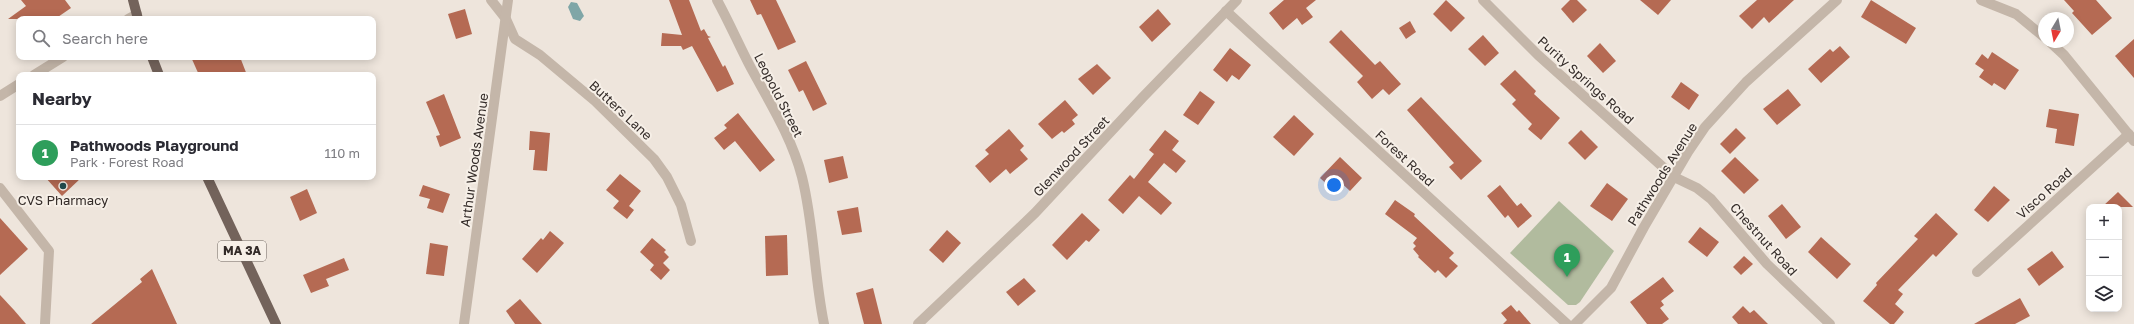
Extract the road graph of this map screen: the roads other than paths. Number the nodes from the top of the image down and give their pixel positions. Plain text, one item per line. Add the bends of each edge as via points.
1 (133, 0) edge
2 (491, 0) edge
3 (508, 0) edge
4 (717, 0) edge
5 (1237, 0) edge
6 (1483, 0) edge
7 (1837, 0) edge
8 (1981, 0) edge
9 (1226, 11) junction
10 (134, 16) edge
11 (506, 19) junction
12 (2038, 32) edge
13 (2056, 48) edge
14 (58, 60) edge
15 (153, 60) edge
16 (39, 72) edge
17 (158, 72) edge
18 (16, 86) edge
19 (0, 96) edge
20 (2131, 138) edge
21 (1674, 177) junction
22 (208, 180) edge
23 (0, 188) edge
24 (691, 241) dead end
25 (1977, 272) dead end
26 (45, 324) edge
27 (276, 324) edge
28 (464, 324) edge
29 (824, 324) edge
30 (918, 324) edge
31 (1567, 324) edge
32 (1575, 324) edge
33 (1830, 324) edge

1 - 10 main road
2 - 11 street, Butters Lane
3 - 11 street, Arthur Woods Avenue
4 - 29 street, Leopold Street via 748,63 782,122 795,156 811,220
5 - 9 street, Glenwood Street
6 - 21 street, Purity Springs Road via 1538,55
7 - 21 street, Pathwoods Avenue via 1746,82 1705,127
8 - 12 street via 2016,14
9 - 30 street, Glenwood Street via 1035,213
9 - 31 street, Forest Road
11 - 24 street, Butters Lane via 515,39 540,55 595,101 654,159 667,177 681,205
11 - 28 street, Arthur Woods Avenue
13 - 20 street
14 - 16 street
15 - 17 main road
18 - 19 street
20 - 25 street, Visco Road
21 - 32 street, Pathwoods Avenue via 1611,288
21 - 33 street, Chestnut Road via 1697,188 1711,199 1783,280
22 - 27 main road, MA 3A
23 - 26 street via 49,251

